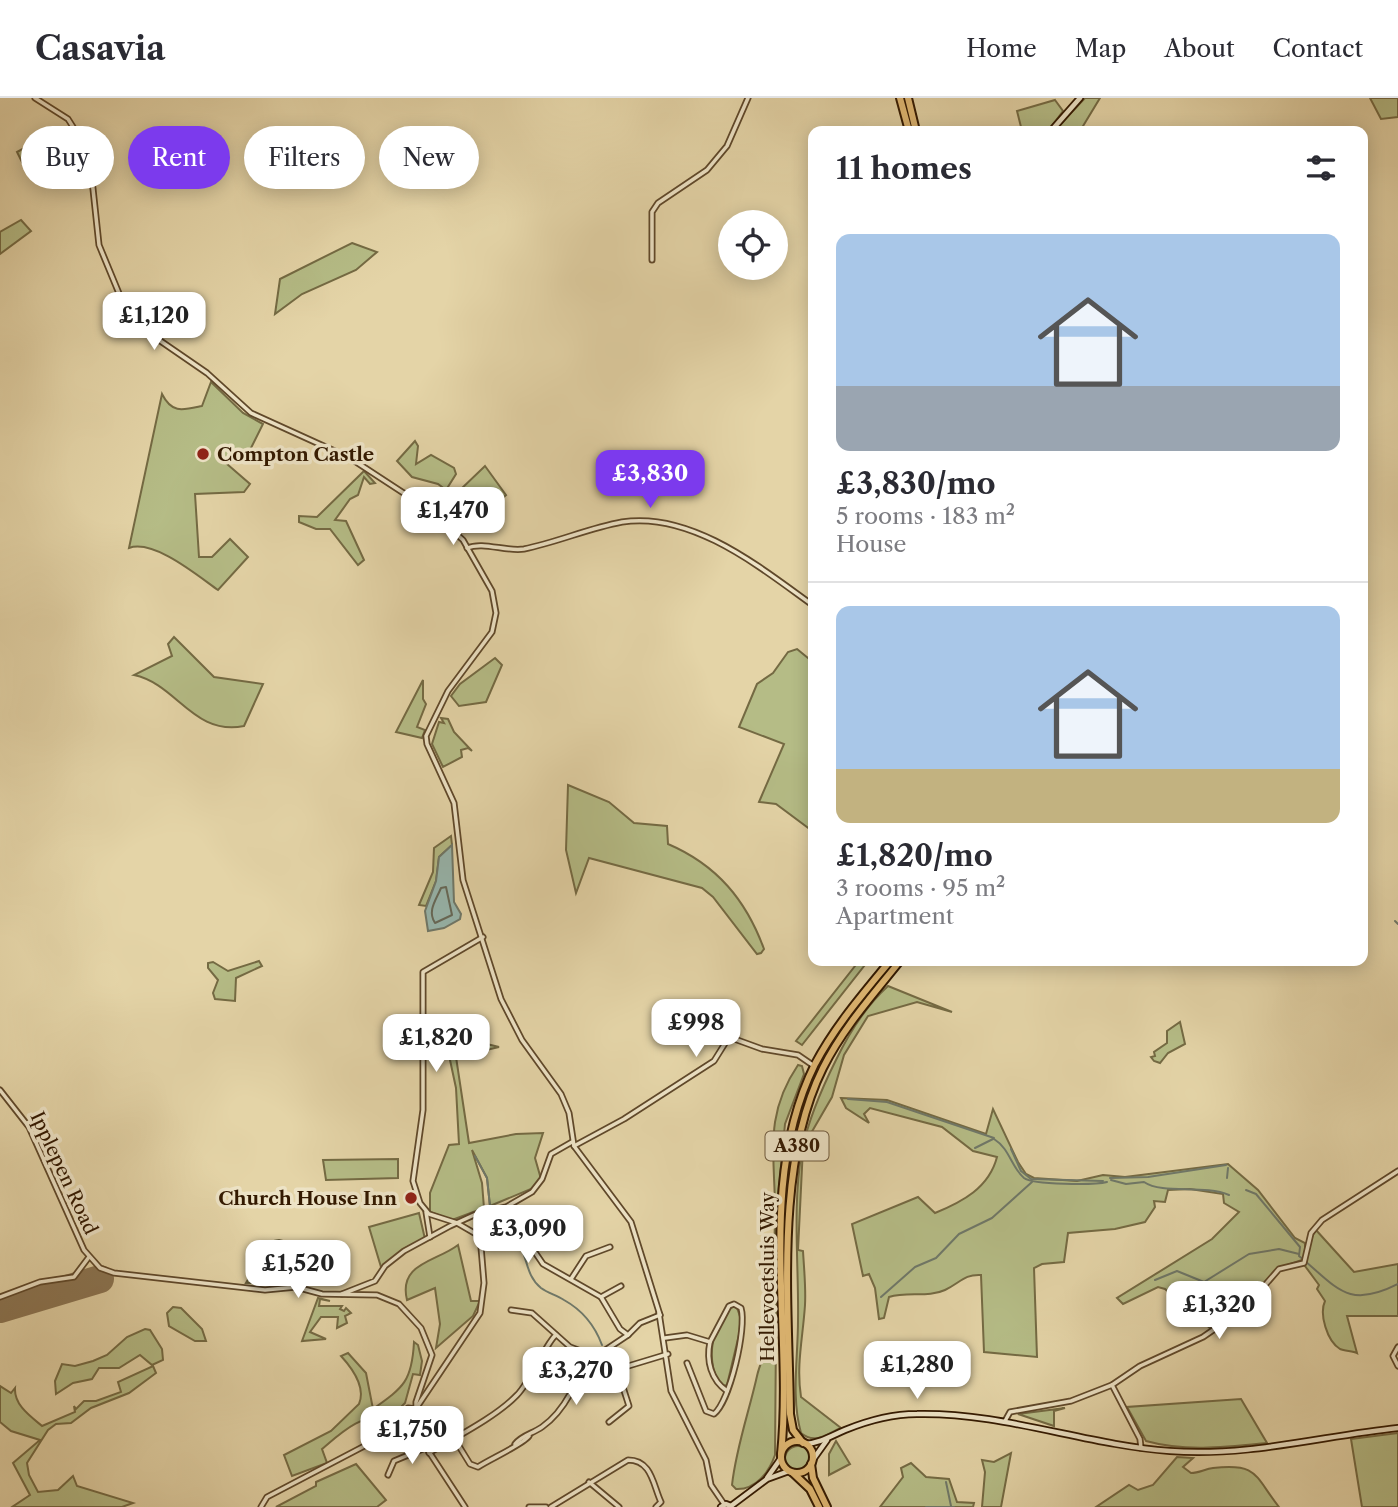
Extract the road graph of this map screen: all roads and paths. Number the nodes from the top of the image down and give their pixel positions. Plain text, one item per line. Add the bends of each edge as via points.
1 (35, 98) edge
2 (748, 98) edge
3 (900, 98) edge
4 (908, 98) edge
5 (1080, 98) edge
6 (908, 126) edge
7 (915, 126) edge
8 (1055, 126) edge
9 (652, 260) dead end
10 (467, 548) junction
11 (808, 602) edge
12 (483, 937) junction
13 (886, 966) edge
14 (896, 966) edge
15 (814, 1066) junction
16 (0, 1090) edge
17 (574, 1144) junction
18 (1398, 1171) edge
19 (426, 1211) junction
20 (513, 1220) dead end
21 (457, 1223) junction
22 (518, 1228) junction
23 (505, 1233) dead end
24 (430, 1237) junction
25 (603, 1240) dead end
26 (89, 1257) junction
27 (571, 1279) junction
28 (619, 1293) dead end
29 (340, 1295) junction
30 (0, 1297) edge
31 (601, 1297) junction
32 (655, 1301) dead end
33 (511, 1310) dead end
34 (660, 1315) junction
35 (556, 1335) junction
36 (628, 1335) junction
37 (665, 1340) junction
38 (710, 1342) junction
39 (1398, 1348) edge
40 (586, 1353) junction
41 (668, 1354) junction
42 (687, 1363) dead end
43 (1398, 1366) edge
44 (1112, 1385) junction
45 (727, 1391) junction
46 (416, 1409) junction
47 (608, 1422) dead end
48 (1005, 1423) junction
49 (1398, 1428) edge
50 (454, 1438) junction
51 (828, 1439) junction
52 (804, 1443) junction
53 (425, 1448) junction
54 (1141, 1448) junction
55 (429, 1453) junction
56 (781, 1456) junction
57 (811, 1463) junction
58 (790, 1471) junction
59 (388, 1475) dead end
60 (766, 1479) junction
61 (589, 1482) junction
62 (722, 1506) edge
63 (731, 1506) edge
64 (261, 1507) edge
65 (465, 1507) edge
66 (529, 1507) edge
67 (549, 1507) edge
68 (619, 1507) edge
69 (656, 1507) edge
70 (819, 1507) edge
71 (827, 1507) edge

1 - 10 street via 68,118 90,161 99,245 130,320 207,373 251,413 335,450 431,511
2 - 9 street via 727,146 707,170 658,203 652,212
3 - 6 highway
4 - 7 highway
5 - 8 street
10 - 11 street via 475,544 522,549 623,522 654,523 699,535 745,558
10 - 12 street via 494,596 492,632 448,691 426,736 454,803 463,880
12 - 17 street via 510,1021 561,1094
12 - 19 street via 423,972 423,1110 413,1181
13 - 15 highway, Hellevoetsluis Way / A380 via 841,1021
14 - 52 highway, Hellevoetsluis Way / A380 via 834,1048 811,1096 797,1142 789,1232 790,1414 793,1430
15 - 17 street via 798,1055 729,1037 714,1061 624,1119
15 - 56 highway, Hellevoetsluis Way / A380 via 796,1112 784,1171
16 - 26 street, Ipplepen Road via 23,1118
17 - 21 street via 551,1154 532,1192 506,1207
17 - 34 street via 631,1222
18 - 44 street via 1322,1220 1311,1233 1304,1263 1279,1269 1245,1306 1203,1337 1140,1366
19 - 21 street
19 - 24 street
20 - 22 street
21 - 24 street
21 - 46 street via 476,1234 481,1247 482,1304
22 - 23 street
22 - 27 street via 543,1264
24 - 29 street via 389,1262 375,1281
25 - 27 street via 608,1247 586,1256
26 - 29 street, Ipplepen Road via 114,1273 265,1290 296,1287
26 - 30 street via 74,1277 40,1282
27 - 31 street
28 - 31 street via 619,1286
29 - 46 street, Ipplepen Road via 388,1297 421,1328 432,1355
31 - 36 street
32 - 34 street
33 - 35 street via 532,1314
34 - 36 street via 640,1323
34 - 37 street
35 - 40 street
35 - 50 street via 516,1396
36 - 40 street via 604,1351
37 - 38 street via 687,1335
37 - 41 street
38 - 45 street via 712,1373
38 - 45 street via 729,1306 739,1305 744,1324
39 - 43 street via 1393,1356
40 - 50 street via 564,1403 524,1442 478,1466 470,1464
41 - 47 street via 625,1367 620,1378 629,1406
41 - 62 street via 671,1391 706,1460
42 - 45 street via 710,1414 717,1412
44 - 48 street via 1075,1400 1010,1412
44 - 54 street
46 - 53 street
46 - 64 street via 408,1408 372,1442 267,1497
48 - 51 street via 911,1414 862,1424
48 - 54 street
49 - 54 street via 1241,1451
50 - 55 street
51 - 52 street
51 - 57 street
52 - 56 highway via 788,1444
52 - 57 highway via 811,1452
53 - 55 street
53 - 59 street via 394,1461
55 - 65 street
56 - 58 highway
56 - 60 street
57 - 58 highway via 802,1472
57 - 71 highway
58 - 60 street
58 - 70 highway via 804,1482
60 - 63 street
61 - 67 street
61 - 68 street
61 - 69 street via 625,1460 638,1461 648,1468 661,1503
62 - 63 street
66 - 67 street

